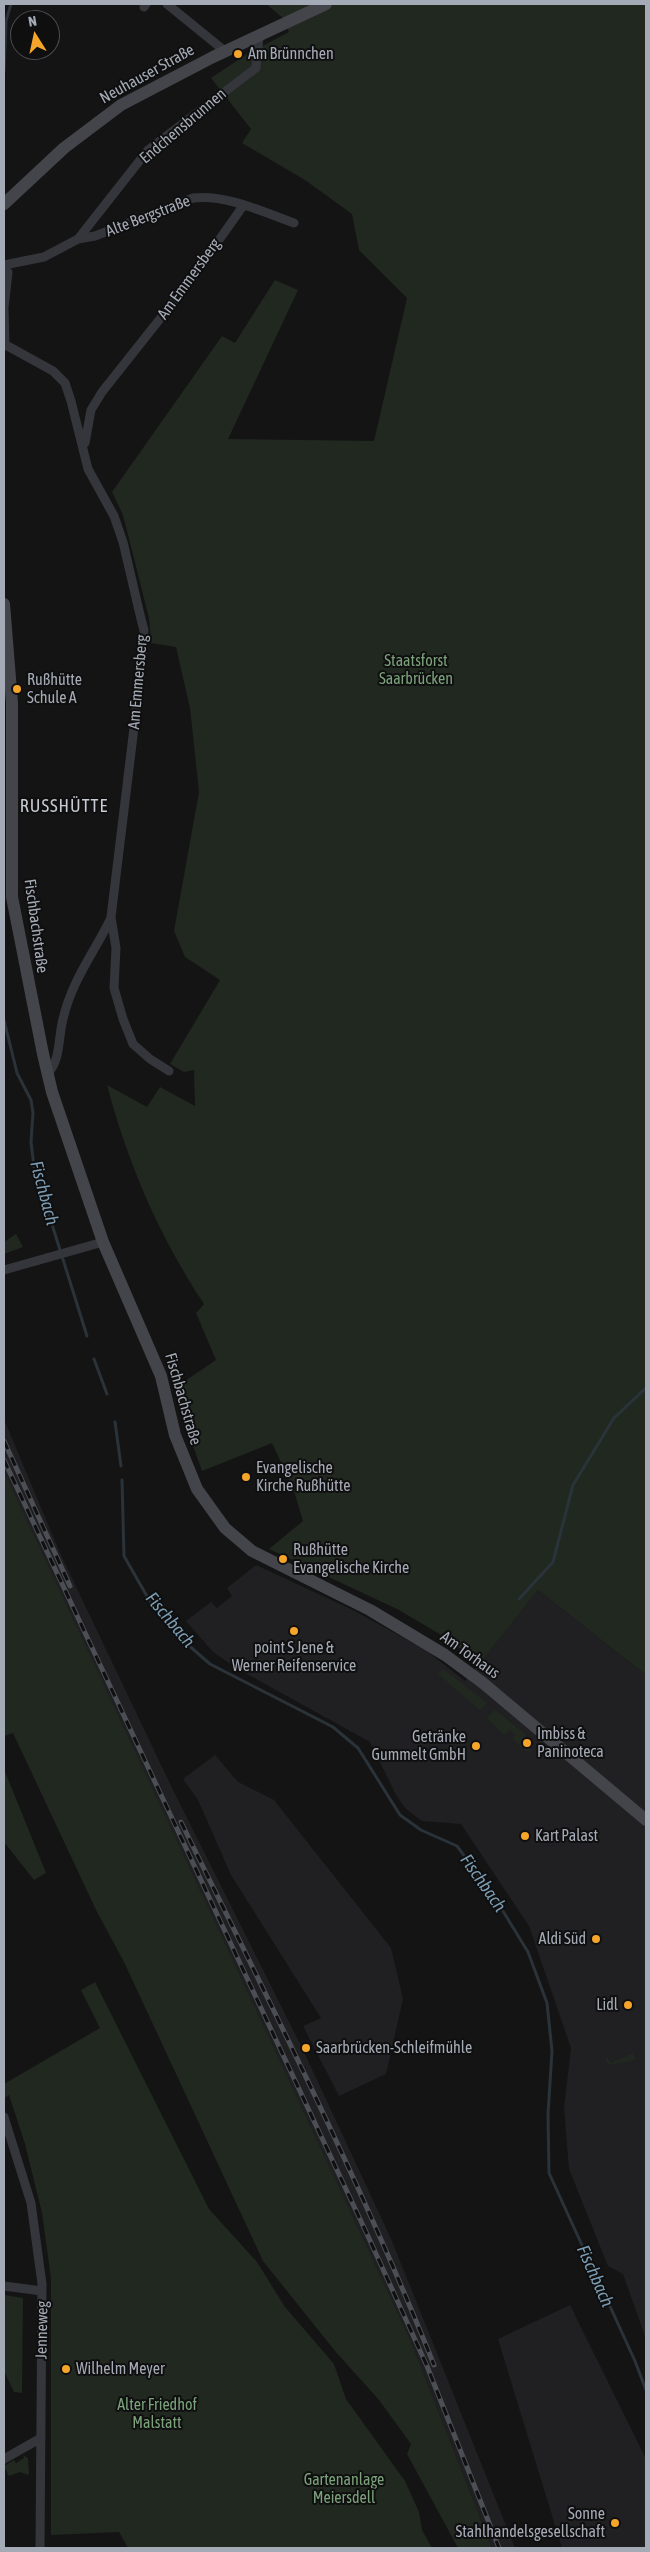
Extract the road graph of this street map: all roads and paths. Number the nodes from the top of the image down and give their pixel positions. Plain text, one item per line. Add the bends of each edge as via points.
1 (167, 4) edge
2 (326, 4) edge
3 (259, 37) junction
4 (226, 52) junction
5 (4, 204) edge
6 (243, 206) junction
7 (294, 223) dead end
8 (78, 239) junction
9 (6, 268) edge
10 (5, 345) edge
11 (84, 456) junction
12 (4, 610) edge
13 (111, 918) junction
14 (169, 1071) dead end
15 (47, 1074) junction
16 (103, 1242) junction
17 (4, 1270) edge
18 (252, 1551) joint
19 (646, 1820) edge
20 (4, 2117) edge
21 (4, 2286) edge
22 (42, 2291) junction
23 (41, 2438) junction
24 (4, 2459) edge
25 (40, 2548) edge

1 - 4 street
2 - 3 main road, Neuhauser Straße
3 - 4 main road, Neuhauser Straße
3 - 8 street, Endchensbrunnen via 256,68 148,150
4 - 5 main road, Neuhauser Straße via 121,105 95,122
6 - 7 street, Alte Bergstraße
6 - 8 street, Alte Bergstraße via 205,196 193,198 95,236
6 - 11 street, Am Emmersberg via 190,281 102,392 91,410 85,431
8 - 9 street, Alte Bergstraße via 44,256
9 - 10 street, Alte Bergstraße
10 - 11 street, Am Emmersberg via 60,376 71,401
11 - 13 street, Am Emmersberg via 94,484 114,516 123,542 144,630 140,688
12 - 15 main road, Fischbachstraße via 12,703 12,897
13 - 14 street, Am Emmersberg via 116,948 114,988 129,1036 139,1051
13 - 15 street, Am Emmersberg via 73,984 62,1020 55,1066
15 - 16 main road, Fischbachstraße
16 - 17 street
16 - 18 main road, Fischbachstraße via 159,1368 174,1435 197,1489 225,1528
18 - 19 main road, Am Torhaus via 395,1623 445,1655
20 - 22 street, Jenneweg via 31,2203
21 - 22 street
22 - 23 street, Jenneweg
23 - 24 street
23 - 25 street, Jenneweg

